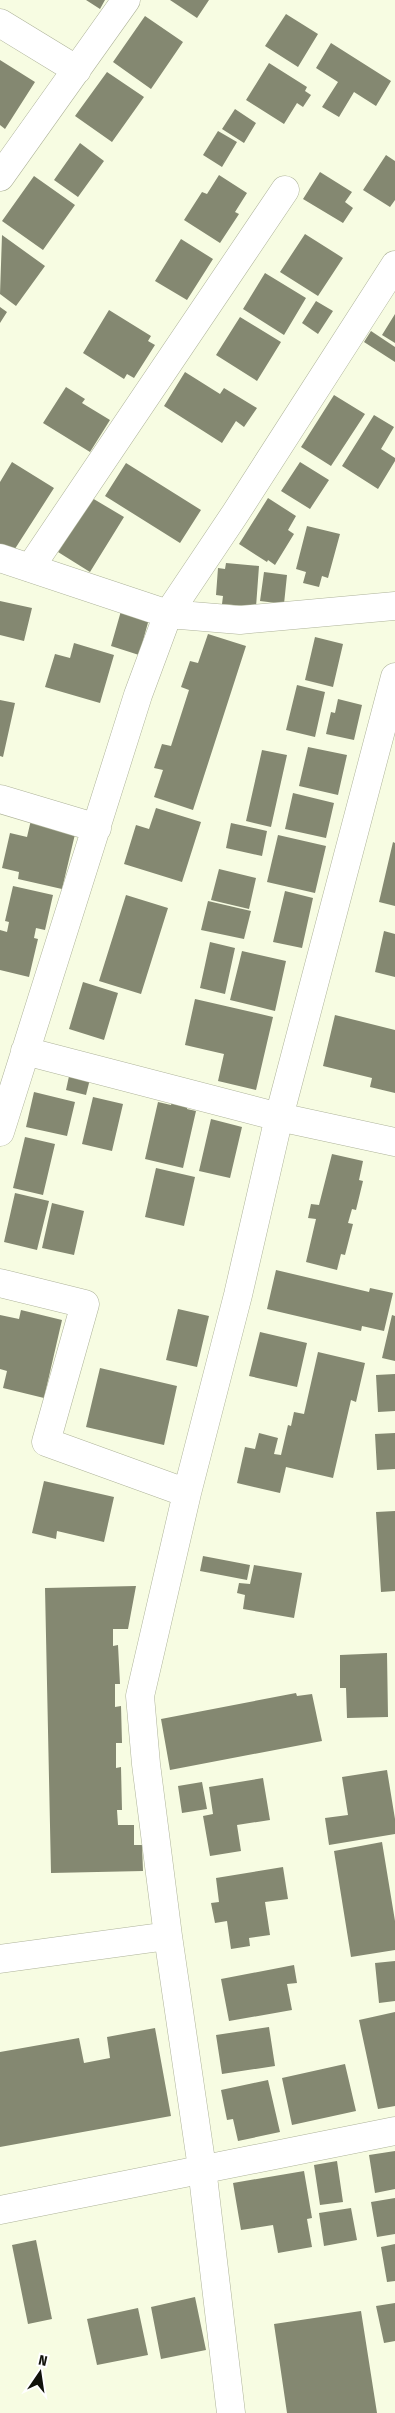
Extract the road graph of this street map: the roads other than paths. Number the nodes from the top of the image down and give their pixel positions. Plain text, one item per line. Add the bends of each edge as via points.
1 (126, 0) edge
2 (0, 23) edge
3 (77, 70) junction
4 (0, 177) edge
5 (286, 190) dead end
6 (395, 265) edge
7 (0, 558) edge
8 (30, 568) junction
9 (395, 606) edge
10 (168, 614) junction
11 (395, 677) edge
12 (0, 799) edge
13 (97, 828) junction
14 (24, 1051) junction
15 (279, 1118) junction
16 (0, 1132) edge
17 (395, 1142) edge
18 (0, 1283) edge
19 (186, 1493) junction
20 (168, 1936) junction
21 (0, 1959) edge
22 (395, 2131) edge
23 (202, 2168) junction
24 (0, 2210) edge
25 (231, 2413) edge

1 - 3 street
2 - 3 street
3 - 4 street
5 - 8 street
6 - 10 street
7 - 8 street
8 - 10 street
9 - 10 street via 240,620
10 - 13 street via 138,695
11 - 15 street
12 - 13 street
13 - 14 street
14 - 15 street
14 - 16 street
15 - 17 street
15 - 19 street via 238,1295
18 - 19 street via 85,1304 46,1442
19 - 20 street via 140,1696
20 - 21 street
20 - 23 street
22 - 23 street
23 - 24 street
23 - 25 street

